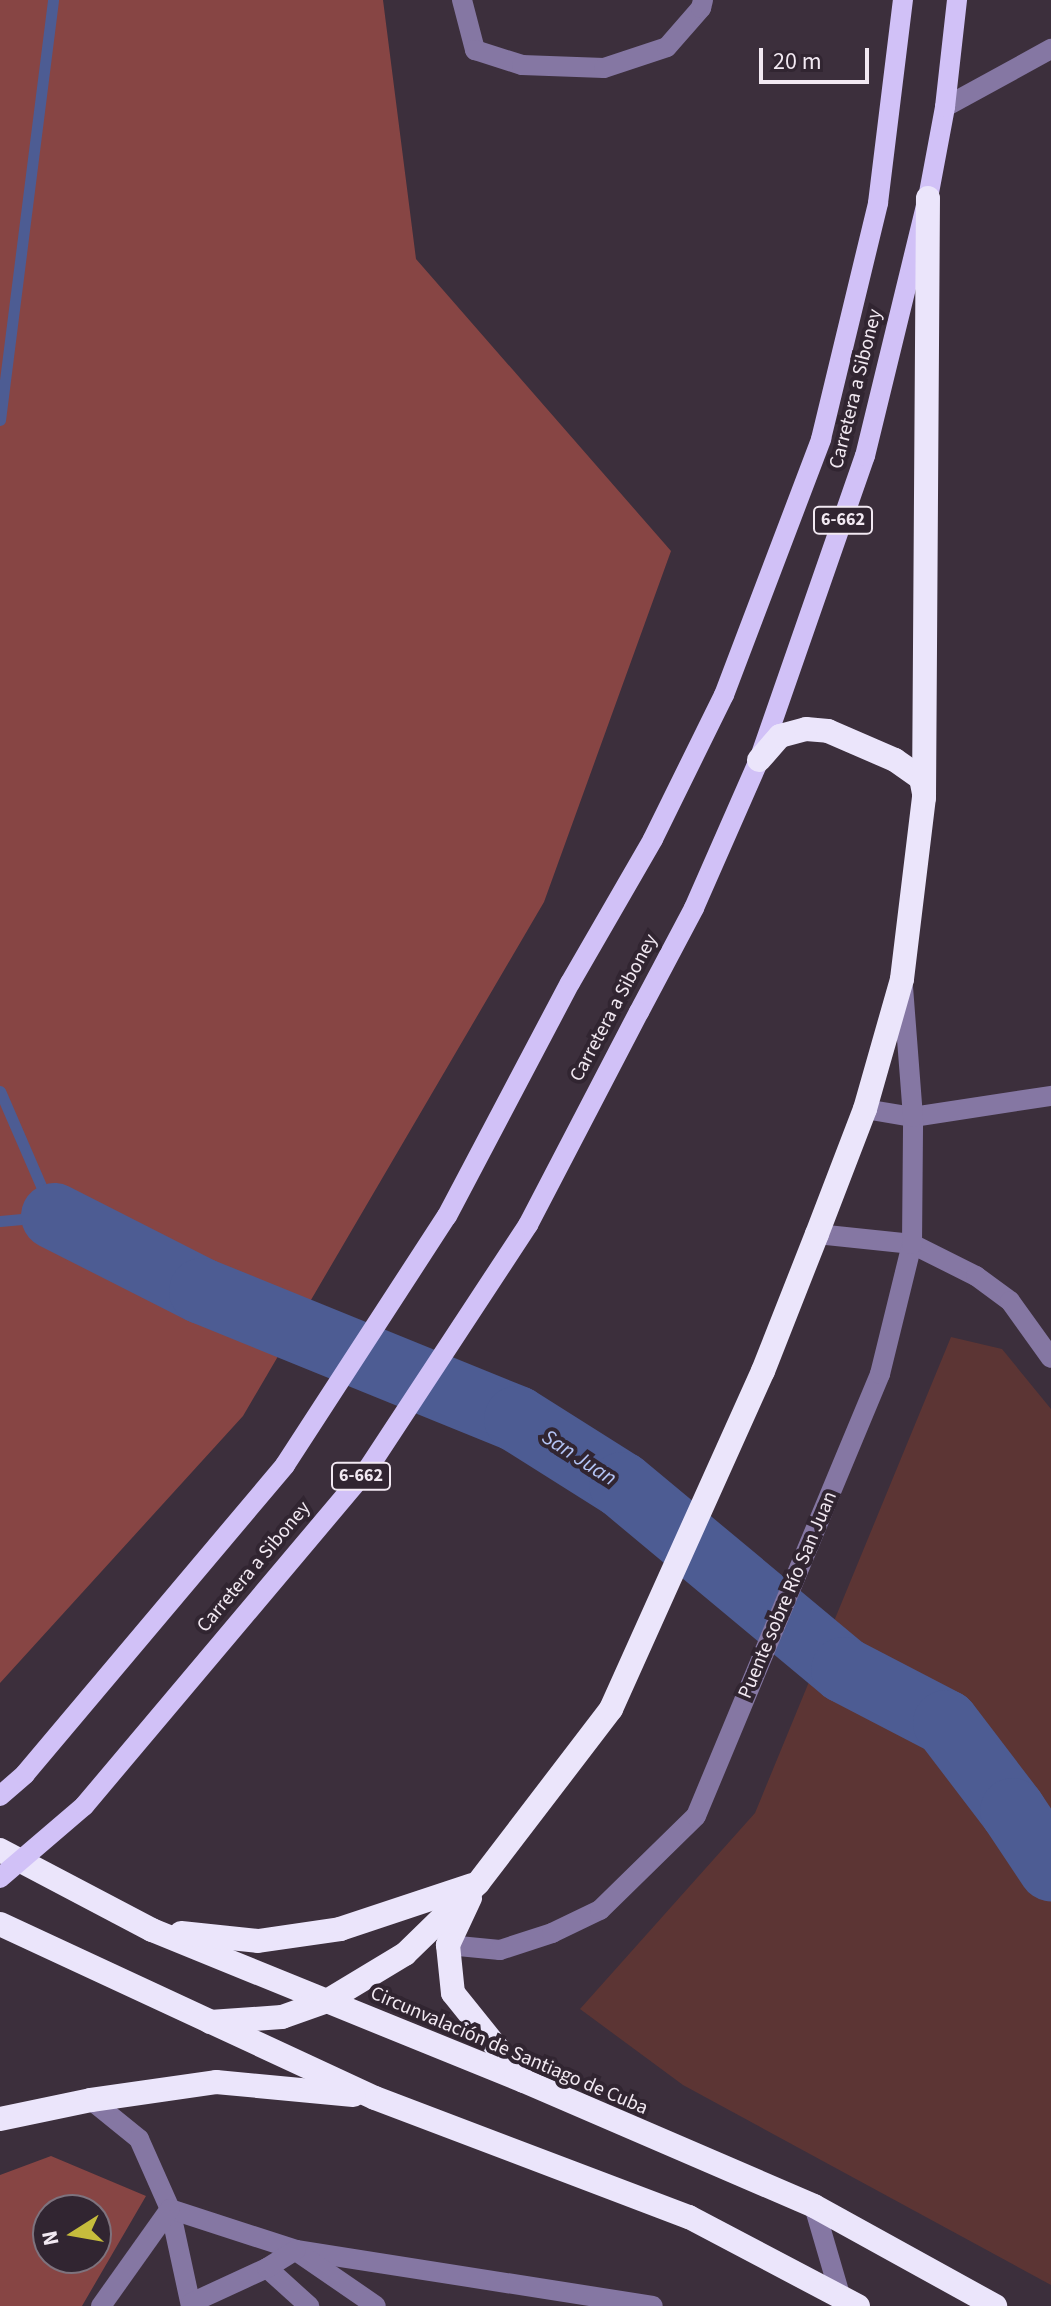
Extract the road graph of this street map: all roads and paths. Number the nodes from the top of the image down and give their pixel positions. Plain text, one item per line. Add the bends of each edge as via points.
1 (462, 0) edge
2 (703, 0) edge
3 (903, 0) edge
4 (957, 0) edge
5 (1051, 49) edge
6 (945, 107) junction
7 (928, 198) junction
8 (759, 760) junction
9 (924, 798) junction
10 (902, 979) junction
11 (1051, 1096) edge
12 (865, 1109) junction
13 (913, 1117) junction
14 (817, 1234) junction
15 (912, 1244) junction
16 (1051, 1358) edge
17 (0, 1796) edge
18 (0, 1850) edge
19 (0, 1878) edge
20 (478, 1883) junction
21 (0, 1924) edge
22 (152, 1930) junction
23 (448, 1945) junction
24 (327, 2001) junction
25 (210, 2022) junction
26 (524, 2081) junction
27 (375, 2098) junction
28 (91, 2100) junction
29 (0, 2119) edge
30 (814, 2206) junction
31 (170, 2209) junction
32 (296, 2250) junction
33 (267, 2268) junction
34 (847, 2302) edge
35 (191, 2304) edge
36 (101, 2306) edge
37 (309, 2306) edge
38 (376, 2306) edge
39 (653, 2306) edge
40 (995, 2306) edge

1 - 2 street via 475,50 522,65 604,68 667,47
3 - 17 main road, Carretera a Siboney / 6-662 via 878,203 821,439 724,695 653,839 447,1216 285,1465 25,1774
4 - 6 main road, Carretera a Siboney / 6-662
5 - 6 street
6 - 7 main road, Carretera a Siboney / 6-662
7 - 8 main road, Carretera a Siboney / 6-662 via 865,456
7 - 9 highway
8 - 9 highway via 780,736 806,729 828,731 895,760 921,778
8 - 19 main road, Carretera a Siboney / 6-662, bridge via 694,908 528,1225 369,1467 84,1806
9 - 10 highway
10 - 12 highway
10 - 13 street, Puente sobre Río San Juan
11 - 13 street
12 - 13 street
12 - 14 highway
13 - 15 street, Puente sobre Río San Juan
14 - 15 street
14 - 20 highway via 763,1371 611,1709
15 - 16 street via 976,1276 1010,1301
15 - 23 street, Puente sobre Río San Juan via 880,1374 696,1816 600,1910 500,1950
18 - 22 highway, Circunvalación de Santiago de Cuba
20 - 22 highway via 340,1929 258,1941
20 - 23 highway
20 - 24 highway via 405,1954
21 - 25 highway
22 - 24 highway, Circunvalación de Santiago de Cuba
23 - 26 highway via 453,1993
24 - 25 highway via 282,2017
24 - 26 highway, Circunvalación de Santiago de Cuba
25 - 27 highway
26 - 30 highway, Circunvalación de Santiago de Cuba
27 - 28 highway via 216,2082
27 - 34 highway via 689,2217
28 - 29 highway
28 - 31 street via 139,2139
30 - 34 street
30 - 40 highway, Circunvalación de Santiago de Cuba
31 - 32 street
31 - 35 street
31 - 36 street
32 - 33 street
32 - 38 street
32 - 39 street
33 - 35 street
33 - 37 street

